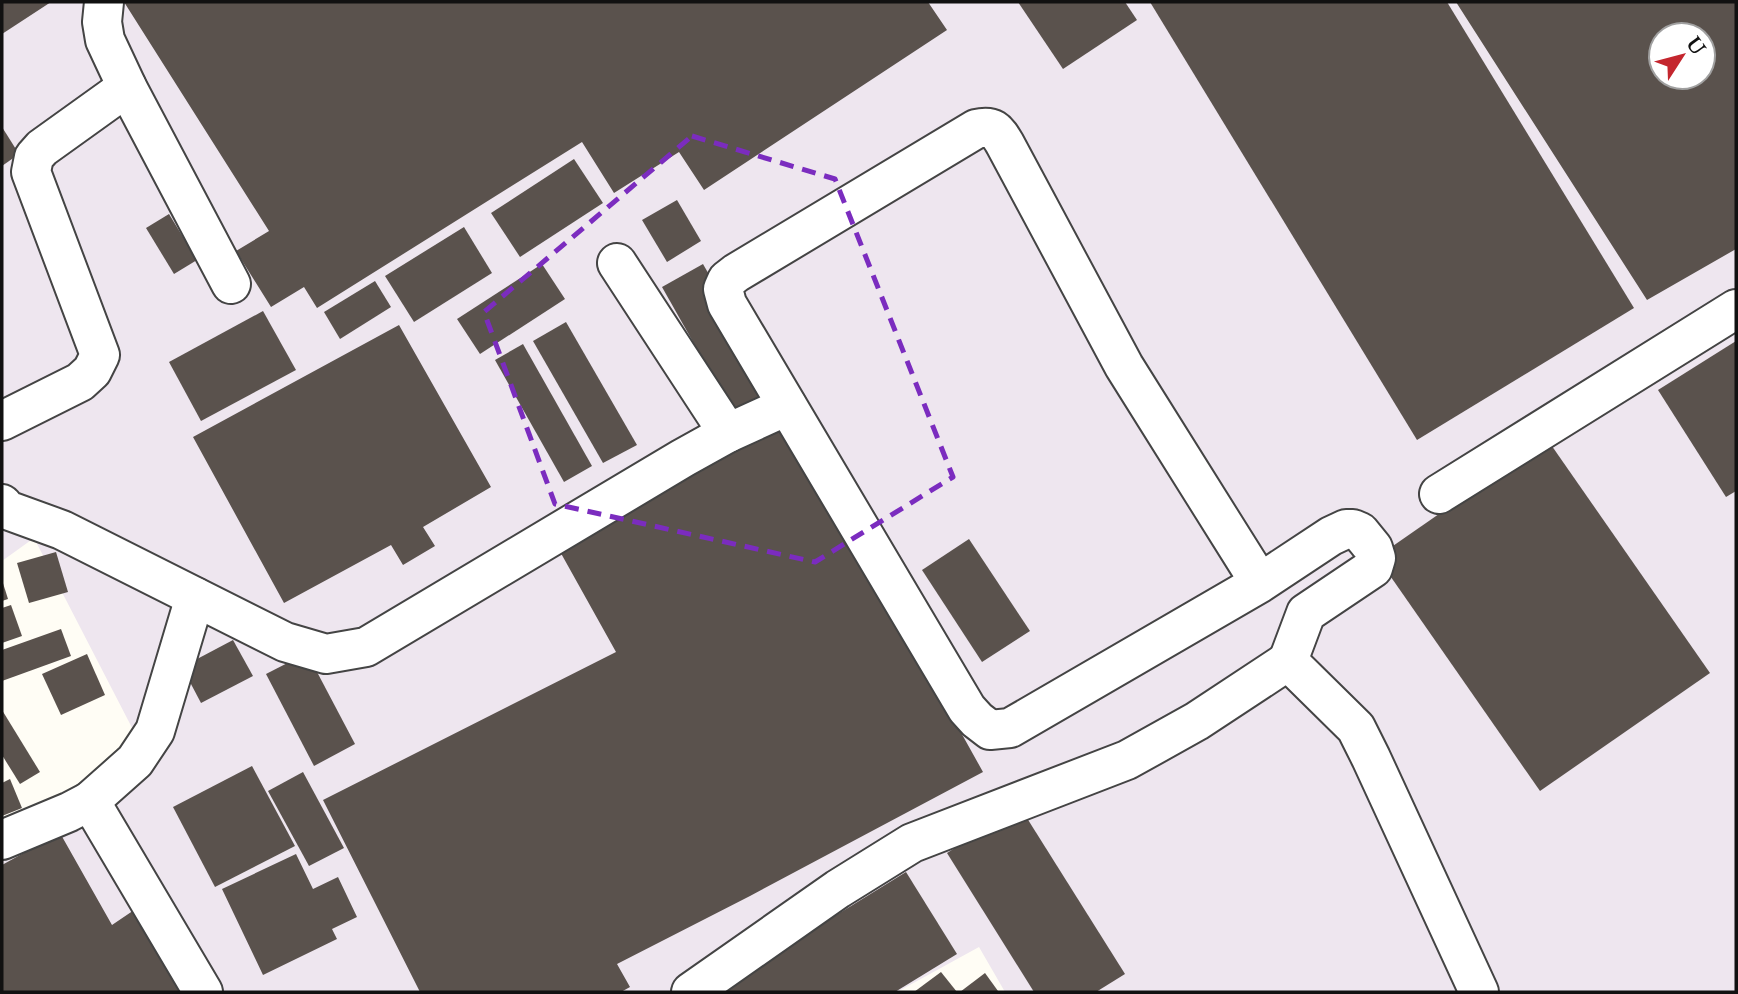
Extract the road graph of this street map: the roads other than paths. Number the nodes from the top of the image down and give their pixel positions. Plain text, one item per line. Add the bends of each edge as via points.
1 (104, 2) edge
2 (127, 87) junction
3 (617, 263) dead end
4 (230, 284) dead end
5 (1736, 309) edge
6 (787, 406) junction
7 (2, 421) edge
8 (728, 433) junction
9 (1439, 494) dead end
10 (2, 504) edge
11 (1260, 583) junction
12 (195, 597) junction
13 (1288, 661) junction
14 (90, 801) junction
15 (2, 840) edge
16 (203, 992) edge
17 (691, 992) edge
18 (1479, 992) edge

1 - 2 lane via 105,40
2 - 4 lane
2 - 7 lane via 42,148 34,157 31,172 100,355 80,382
3 - 8 lane
5 - 9 lane
6 - 8 lane
6 - 11 lane via 967,709 990,730 1010,728
6 - 11 lane via 727,304 723,289 727,280 976,130 992,128 1005,144 1124,366
8 - 12 lane via 366,647 326,654 285,642
10 - 12 lane
11 - 13 lane via 1346,529 1360,532 1375,552 1373,568 1306,613
12 - 14 lane via 155,731 135,761
13 - 17 lane via 1198,721 1127,760 912,843
13 - 18 lane via 1356,728
14 - 15 lane
14 - 16 lane

